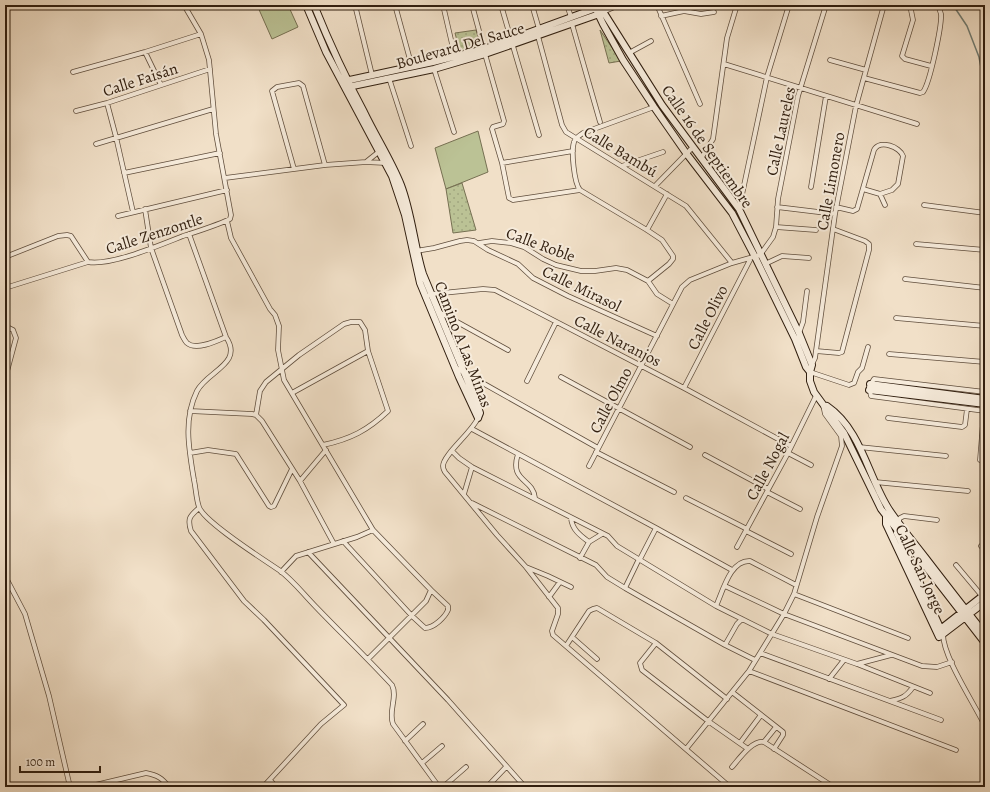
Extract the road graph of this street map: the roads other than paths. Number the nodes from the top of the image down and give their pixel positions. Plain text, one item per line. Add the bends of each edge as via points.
1 (184, 5) edge
2 (306, 5) edge
3 (314, 5) edge
4 (355, 5) edge
5 (395, 5) edge
6 (443, 5) edge
7 (472, 5) edge
8 (501, 5) edge
9 (532, 5) edge
10 (568, 5) edge
11 (619, 5) edge
12 (657, 5) edge
13 (737, 5) edge
14 (789, 5) edge
15 (826, 5) edge
16 (884, 5) edge
17 (910, 5) edge
18 (938, 5) edge
19 (599, 8) edge
20 (714, 12) dead end
21 (661, 16) junction
22 (572, 21) junction
23 (539, 32) junction
24 (201, 34) junction
25 (651, 41) dead end
26 (512, 42) junction
27 (145, 52) junction
28 (485, 52) junction
29 (629, 52) junction
30 (454, 57) junction
31 (830, 60) dead end
32 (724, 64) junction
33 (931, 66) junction
34 (412, 67) junction
35 (210, 68) junction
36 (434, 69) junction
37 (866, 70) junction
38 (73, 72) dead end
39 (372, 75) junction
40 (767, 77) junction
41 (389, 78) junction
42 (864, 78) junction
43 (346, 84) junction
44 (161, 85) junction
45 (800, 88) junction
46 (826, 96) junction
47 (107, 103) junction
48 (700, 104) dead end
49 (856, 106) junction
50 (654, 107) junction
51 (213, 109) junction
52 (76, 111) dead end
53 (600, 122) dead end
54 (917, 124) dead end
55 (454, 132) dead end
56 (538, 135) dead end
57 (116, 137) junction
58 (576, 138) junction
59 (96, 144) dead end
60 (411, 146) dead end
61 (693, 147) junction
62 (381, 150) junction
63 (572, 151) junction
64 (663, 152) dead end
65 (220, 153) junction
66 (686, 153) junction
67 (702, 157) junction
68 (366, 162) junction
69 (388, 162) junction
70 (502, 163) junction
71 (325, 165) junction
72 (622, 166) junction
73 (294, 169) junction
74 (124, 173) junction
75 (224, 178) junction
76 (655, 186) junction
77 (811, 187) dead end
78 (863, 189) junction
79 (227, 190) junction
80 (580, 190) junction
81 (667, 194) junction
82 (880, 194) junction
83 (886, 205) dead end
84 (924, 205) dead end
85 (777, 207) junction
86 (836, 207) junction
87 (145, 209) junction
88 (739, 209) junction
89 (133, 212) junction
90 (985, 212) edge
91 (835, 214) junction
92 (118, 216) dead end
93 (227, 221) junction
94 (776, 227) junction
95 (833, 229) junction
96 (648, 230) junction
97 (816, 230) dead end
98 (189, 234) junction
99 (479, 243) junction
100 (916, 244) dead end
101 (151, 248) junction
102 (985, 250) edge
103 (415, 251) junction
104 (756, 256) junction
105 (5, 257) edge
106 (809, 258) dead end
107 (88, 262) junction
108 (732, 263) junction
109 (765, 264) junction
110 (905, 279) dead end
111 (648, 281) junction
112 (5, 288) edge
113 (985, 288) edge
114 (807, 291) dead end
115 (432, 294) junction
116 (425, 297) junction
117 (673, 304) junction
118 (439, 312) junction
119 (896, 318) dead end
120 (556, 322) junction
121 (5, 326) edge
122 (985, 326) edge
123 (798, 333) junction
124 (657, 336) junction
125 (226, 337) junction
126 (868, 347) dead end
127 (508, 350) dead end
128 (368, 351) junction
129 (816, 351) junction
130 (889, 354) dead end
131 (985, 362) edge
132 (812, 364) junction
133 (642, 366) junction
134 (282, 368) junction
135 (455, 368) junction
136 (810, 372) junction
137 (464, 374) junction
138 (561, 377) dead end
139 (527, 381) dead end
140 (869, 387) junction
141 (684, 388) junction
142 (985, 392) edge
143 (292, 393) junction
144 (816, 396) junction
145 (5, 399) edge
146 (985, 399) edge
147 (473, 402) junction
148 (822, 403) junction
149 (985, 404) edge
150 (620, 409) junction
151 (967, 409) junction
152 (190, 411) junction
153 (985, 411) edge
154 (256, 415) junction
155 (478, 418) joint
156 (888, 418) dead end
157 (472, 429) junction
158 (323, 445) junction
159 (791, 446) junction
160 (690, 447) dead end
161 (859, 447) junction
162 (326, 450) junction
163 (597, 450) junction
164 (452, 451) junction
165 (190, 453) junction
166 (788, 453) junction
167 (518, 454) junction
168 (705, 455) dead end
169 (946, 456) dead end
170 (980, 460) dead end
171 (811, 465) dead end
172 (589, 466) dead end
173 (472, 467) junction
174 (292, 469) junction
175 (300, 481) junction
176 (875, 482) junction
177 (768, 491) junction
178 (968, 491) dead end
179 (674, 492) dead end
180 (464, 494) junction
181 (535, 498) junction
182 (686, 498) dead end
183 (470, 502) junction
184 (199, 508) junction
185 (800, 509) dead end
186 (888, 513) junction
187 (571, 518) junction
188 (938, 520) dead end
189 (898, 522) junction
190 (656, 528) junction
191 (373, 530) junction
192 (746, 530) junction
193 (897, 530) junction
194 (602, 534) junction
195 (343, 541) junction
196 (589, 542) junction
197 (334, 544) junction
198 (981, 546) dead end
199 (737, 547) dead end
200 (985, 550) edge
201 (308, 552) junction
202 (791, 554) dead end
203 (580, 558) junction
204 (639, 559) junction
205 (956, 564) dead end
206 (526, 567) junction
207 (732, 570) junction
208 (281, 572) junction
209 (5, 576) edge
210 (560, 582) junction
211 (725, 586) junction
212 (796, 586) junction
213 (571, 587) dead end
214 (625, 588) junction
215 (431, 590) junction
216 (794, 594) junction
217 (549, 597) junction
218 (984, 597) edge
219 (716, 606) junction
220 (965, 613) junction
221 (784, 614) junction
222 (412, 616) junction
223 (742, 619) junction
224 (772, 634) junction
225 (940, 634) junction
226 (985, 634) edge
227 (390, 637) junction
228 (572, 637) junction
229 (908, 638) dead end
230 (656, 643) junction
231 (985, 643) edge
232 (725, 645) junction
233 (566, 646) junction
234 (760, 653) junction
235 (892, 655) junction
236 (368, 659) junction
237 (597, 659) dead end
238 (755, 660) junction
239 (844, 660) junction
240 (952, 662) junction
241 (857, 664) junction
242 (749, 671) junction
243 (829, 679) junction
244 (914, 687) junction
245 (732, 692) junction
246 (930, 693) dead end
247 (727, 699) junction
248 (890, 701) junction
249 (761, 715) junction
250 (984, 719) edge
251 (942, 720) dead end
252 (708, 722) junction
253 (423, 724) dead end
254 (985, 726) edge
255 (776, 727) junction
256 (405, 741) junction
257 (740, 742) junction
258 (764, 742) junction
259 (442, 746) dead end
260 (686, 749) junction
261 (748, 749) junction
262 (774, 749) junction
263 (956, 750) dead end
264 (422, 763) junction
265 (466, 767) dead end
266 (506, 767) junction
267 (732, 767) dead end
268 (270, 780) junction
269 (70, 787) edge
270 (87, 787) edge
271 (169, 787) edge
272 (263, 787) edge
273 (276, 787) edge
274 (439, 787) edge
275 (443, 787) edge
276 (487, 787) edge
277 (525, 787) edge
278 (730, 787) edge
279 (836, 787) edge

1 - 24 street
2 - 43 main road via 322,43
3 - 43 main road
4 - 39 street
5 - 34 street
6 - 30 street
7 - 28 street
8 - 26 street
9 - 23 street, Calle Bambú
10 - 22 street
11 - 19 street
12 - 21 street
13 - 32 street via 727,38
14 - 40 street, Calle Laureles
15 - 45 street, Calle Laureles
16 - 37 street, Calle Limonero
17 - 33 street via 913,20 902,56
18 - 33 street via 941,14 940,28
19 - 22 main road, Boulevard Del Sauce
19 - 29 main road, Calle 16 de Septiembre
19 - 50 main road, Calle 16 de Septiembre via 623,60
20 - 21 street via 701,14 684,11
21 - 48 street
22 - 23 main road, Boulevard Del Sauce
22 - 53 street
23 - 26 main road, Boulevard Del Sauce
23 - 58 street, Calle Bambú via 562,125 566,132
24 - 27 street
24 - 35 street
25 - 29 street
26 - 28 main road, Boulevard Del Sauce
26 - 56 street
27 - 38 street
27 - 44 street
28 - 30 main road, Boulevard Del Sauce
28 - 36 main road, Boulevard Del Sauce
28 - 70 street via 504,121 492,128
29 - 61 main road, Calle 16 de Septiembre via 662,105
30 - 34 main road, Boulevard Del Sauce
31 - 37 street
32 - 40 street
32 - 67 street via 713,139
33 - 42 street via 929,80 921,93
34 - 39 main road, Boulevard Del Sauce
35 - 44 street, Calle Faisán
35 - 51 street
36 - 41 main road, Boulevard Del Sauce
36 - 55 street
37 - 42 street, Calle Limonero
39 - 43 main road, Boulevard Del Sauce
40 - 45 street
40 - 88 street, Calle Laureles
41 - 43 main road, Boulevard Del Sauce
41 - 60 street
42 - 49 street, Calle Limonero
43 - 62 main road, Camino A Las Minas
44 - 47 street, Calle Faisán
45 - 46 street
45 - 85 street, Calle Laureles
46 - 49 street
46 - 77 street
47 - 52 street, Calle Faisán
47 - 57 street
49 - 54 street
49 - 86 street, Calle Limonero
50 - 58 street via 583,133
50 - 66 main road, Calle 16 de Septiembre
51 - 57 street
51 - 65 street
57 - 59 street
57 - 74 street
58 - 63 street
58 - 72 street, Calle Bambú
61 - 66 street
61 - 67 main road, Calle 16 de Septiembre
62 - 68 street
62 - 69 main road, Camino A Las Minas
63 - 70 street
63 - 80 street via 576,184
64 - 72 street
65 - 74 street
65 - 75 street
66 - 76 street
66 - 104 main road, Calle 16 de Septiembre via 732,213
67 - 88 main road, Calle 16 de Septiembre
68 - 69 street
68 - 71 street
69 - 103 main road, Camino A Las Minas
70 - 80 street via 509,198 512,200
71 - 73 street
71 - 73 street via 303,86 299,83 272,91
72 - 76 street, Calle Bambú
73 - 75 street
74 - 89 street
75 - 79 street
76 - 81 street, Calle Bambú
78 - 82 street
78 - 82 street via 874,150 878,145 896,148 903,156 898,184 892,190
78 - 86 street via 857,209
79 - 87 street
79 - 93 street via 231,217
80 - 96 street
81 - 96 street
81 - 108 street, Calle Bambú via 686,206
82 - 83 street
84 - 90 street
85 - 91 street
85 - 94 street, Calle Laureles
86 - 91 street, Calle Limonero
87 - 89 street
87 - 101 street
88 - 104 main road, Calle 16 de Septiembre
89 - 92 street
91 - 95 street, Calle Limonero
93 - 98 street, Calle Zenzontle
93 - 134 street via 231,238 277,319 280,329 278,350
94 - 97 street
94 - 104 street, Calle Laureles via 773,237
95 - 129 street, Calle Limonero
95 - 129 street via 865,241 869,244 869,250 843,350 839,353
96 - 111 street via 662,240 673,256 669,264
98 - 101 street, Calle Zenzontle
98 - 125 street
99 - 103 street, Calle Roble via 467,240
99 - 111 street, Calle Roble via 511,243 562,267 587,272 622,268
99 - 124 street, Calle Mirasol via 518,264 533,278
100 - 102 street
101 - 107 street, Calle Zenzontle via 106,262
101 - 125 street via 186,343 203,346
103 - 115 main road, Camino A Las Minas
103 - 116 main road, Camino A Las Minas via 417,273
104 - 108 street, Calle Olmo
104 - 109 main road, Calle 16 de Septiembre
104 - 136 main road, Calle 16 de Septiembre
104 - 141 street, Calle Olivo
105 - 107 street via 63,235 71,236
106 - 109 street via 782,256
107 - 112 street, Calle Zenzontle
108 - 117 street, Calle Olmo via 687,282
109 - 123 main road, Calle 16 de Septiembre
110 - 113 street
111 - 117 street, Calle Roble via 657,294
114 - 123 street via 803,322
115 - 116 street, Calle Naranjos
115 - 118 main road, Camino A Las Minas
115 - 120 street, Calle Naranjos via 492,289
116 - 135 main road, Camino A Las Minas
117 - 124 street, Calle Olmo
118 - 127 street
118 - 137 main road, Camino A Las Minas
119 - 122 street
120 - 133 street, Calle Naranjos
120 - 139 street
121 - 145 street via 13,330 16,338 6,375
123 - 132 main road, Calle 16 de Septiembre
124 - 133 street, Calle Olmo
125 - 152 street via 232,347 230,358 204,381
126 - 136 street via 862,368 854,383 849,385
128 - 134 street via 364,327 360,322 351,322 344,324
128 - 143 street
128 - 158 street via 388,411 357,434 342,441
129 - 132 street, Calle Limonero
130 - 131 street
132 - 136 main road, Calle 16 de Septiembre
133 - 141 street, Calle Naranjos
133 - 150 street, Calle Olmo
134 - 143 street via 284,380
134 - 154 street via 261,389
135 - 137 street
135 - 147 main road, Camino A Las Minas
136 - 144 main road, Calle 16 de Septiembre
137 - 147 main road, Camino A Las Minas
137 - 163 street
138 - 150 street
140 - 142 street via 874,379
140 - 146 main road
140 - 149 main road
140 - 151 street via 871,396
141 - 159 street, Calle Naranjos
143 - 158 street
144 - 148 main road, Calle 16 de Septiembre
144 - 159 street, Calle Nogal
147 - 155 main road, Camino A Las Minas via 480,413
148 - 161 main road via 846,424
148 - 186 main road via 844,433 877,502
148 - 212 street via 825,414 841,436 842,446
150 - 160 street
150 - 163 street, Calle Olmo
151 - 153 street
151 - 156 street via 965,425 962,427
152 - 154 street
152 - 165 street
153 - 170 street
154 - 174 street
155 - 157 street
157 - 164 street
157 - 167 street
158 - 162 street
159 - 166 street, Calle Nogal
161 - 169 street
161 - 176 main road
162 - 175 street
162 - 191 street
163 - 172 street, Calle Olmo
163 - 179 street
164 - 173 street
164 - 180 street via 443,466
165 - 174 street via 208,450 236,454 271,507 274,506
165 - 184 street
166 - 171 street
166 - 177 street, Calle Nogal
167 - 181 street via 515,465 518,475 532,490
167 - 190 street
168 - 177 street
173 - 180 street
173 - 181 street
174 - 175 street
175 - 197 street
176 - 178 street
176 - 186 main road
177 - 185 street
177 - 192 street, Calle Nogal
180 - 183 street
181 - 187 street
182 - 192 street
183 - 203 street
183 - 206 street
184 - 208 street via 206,517
184 - 268 street via 188,521 191,531 244,601 344,705 321,724
186 - 189 main road
186 - 193 main road
186 - 225 main road, Calle San Jorge via 886,524
187 - 194 street
187 - 196 street via 576,532
188 - 189 street via 904,516
189 - 193 street
189 - 220 main road
190 - 204 street
190 - 207 street
191 - 195 street
191 - 215 street
192 - 199 street, Calle Nogal
192 - 202 street
193 - 220 main road
193 - 225 main road, Calle San Jorge
194 - 196 street
194 - 204 street
195 - 197 street
195 - 222 street
196 - 203 street
197 - 201 street
198 - 200 street
201 - 208 street via 296,556
201 - 227 street
203 - 214 street via 596,566 607,577
204 - 214 street
204 - 219 street
205 - 218 street
206 - 210 street
206 - 217 street
207 - 211 street
207 - 212 street via 742,562 750,561
208 - 236 street
209 - 269 street via 25,614 49,696
210 - 213 street
210 - 217 street
211 - 219 street
211 - 221 street
212 - 216 street
214 - 232 street
215 - 222 street via 426,601
215 - 222 street via 449,607 446,614 427,628
216 - 221 street
216 - 229 street
217 - 233 street via 559,611 553,635
218 - 220 main road, Calle San Jorge
219 - 223 street
220 - 225 main road, Calle San Jorge
220 - 226 main road
220 - 231 main road
221 - 224 street
221 - 235 street
222 - 227 street
223 - 224 street
223 - 232 street
224 - 234 street
224 - 239 street
225 - 240 street
227 - 236 street
227 - 266 street
228 - 230 street via 587,613 595,608
228 - 233 street
228 - 237 street
230 - 247 street
230 - 252 street via 640,663 642,670
232 - 238 street
233 - 260 street
234 - 238 street
234 - 243 street
235 - 240 street via 932,668
235 - 241 street
236 - 256 street via 393,687 392,721
238 - 242 street
239 - 241 street
239 - 243 street
240 - 250 street
241 - 244 street
242 - 245 street
242 - 263 street
243 - 248 street
244 - 246 street
244 - 248 street via 904,697
245 - 247 street
245 - 249 street
247 - 252 street
248 - 251 street
249 - 255 street
249 - 257 street
250 - 254 street
252 - 257 street
252 - 260 street
253 - 256 street
255 - 258 street
255 - 262 street via 783,734
256 - 264 street
257 - 261 street
258 - 261 street via 757,742
258 - 262 street
259 - 264 street
260 - 278 street
261 - 267 street
262 - 279 street
264 - 274 street
265 - 275 street
266 - 276 street
266 - 277 street
268 - 272 street
268 - 273 street
270 - 271 street via 146,773 155,774

